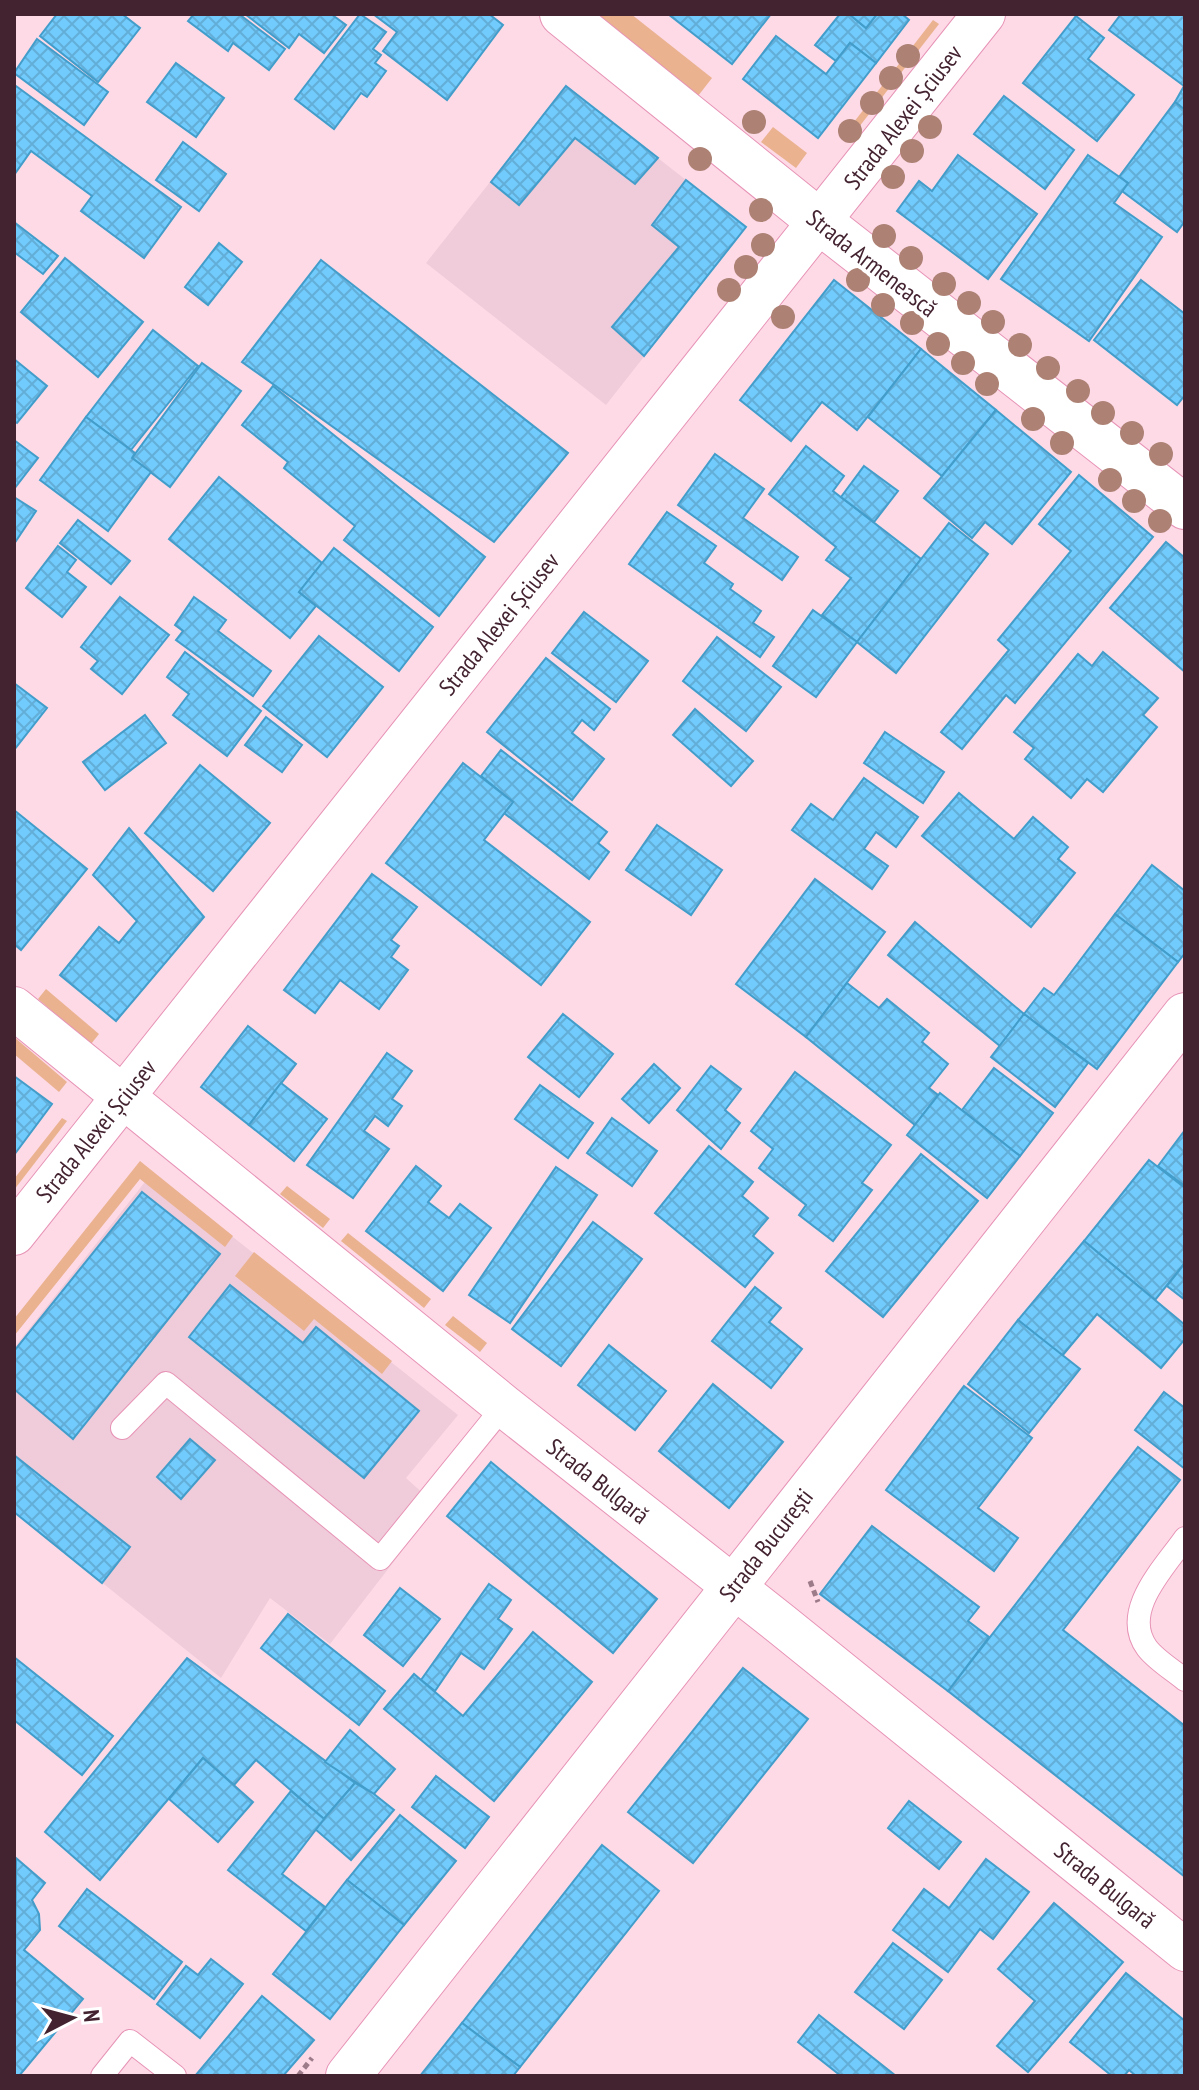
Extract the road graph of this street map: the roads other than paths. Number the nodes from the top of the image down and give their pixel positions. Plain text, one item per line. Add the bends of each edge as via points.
1 (562, 14) edge
2 (984, 14) edge
3 (820, 222) junction
4 (1185, 507) edge
5 (14, 1008) edge
6 (1185, 1015) edge
7 (124, 1096) junction
8 (14, 1234) edge
9 (504, 1406) junction
10 (122, 1428) dead end
11 (1185, 1538) edge
12 (733, 1587) junction
13 (1185, 1680) edge
14 (1185, 1950) edge
15 (102, 2076) edge
16 (175, 2076) edge
17 (348, 2076) edge

1 - 3 main road, Strada Armenească
2 - 3 street, Strada Alexei Șciusev
3 - 4 main road, Strada Armenească
3 - 7 street, Strada Alexei Șciusev
5 - 7 street, Strada Bulgară
6 - 12 main road, Strada București
7 - 8 street, Strada Alexei Șciusev
7 - 9 street, Strada Bulgară
9 - 10 lane via 380,1559 166,1383
9 - 12 street, Strada Bulgară
11 - 13 lane via 1143,1598 1137,1622 1146,1647
12 - 14 street, Strada Bulgară
12 - 17 main road, Strada București
15 - 16 lane via 130,2041

